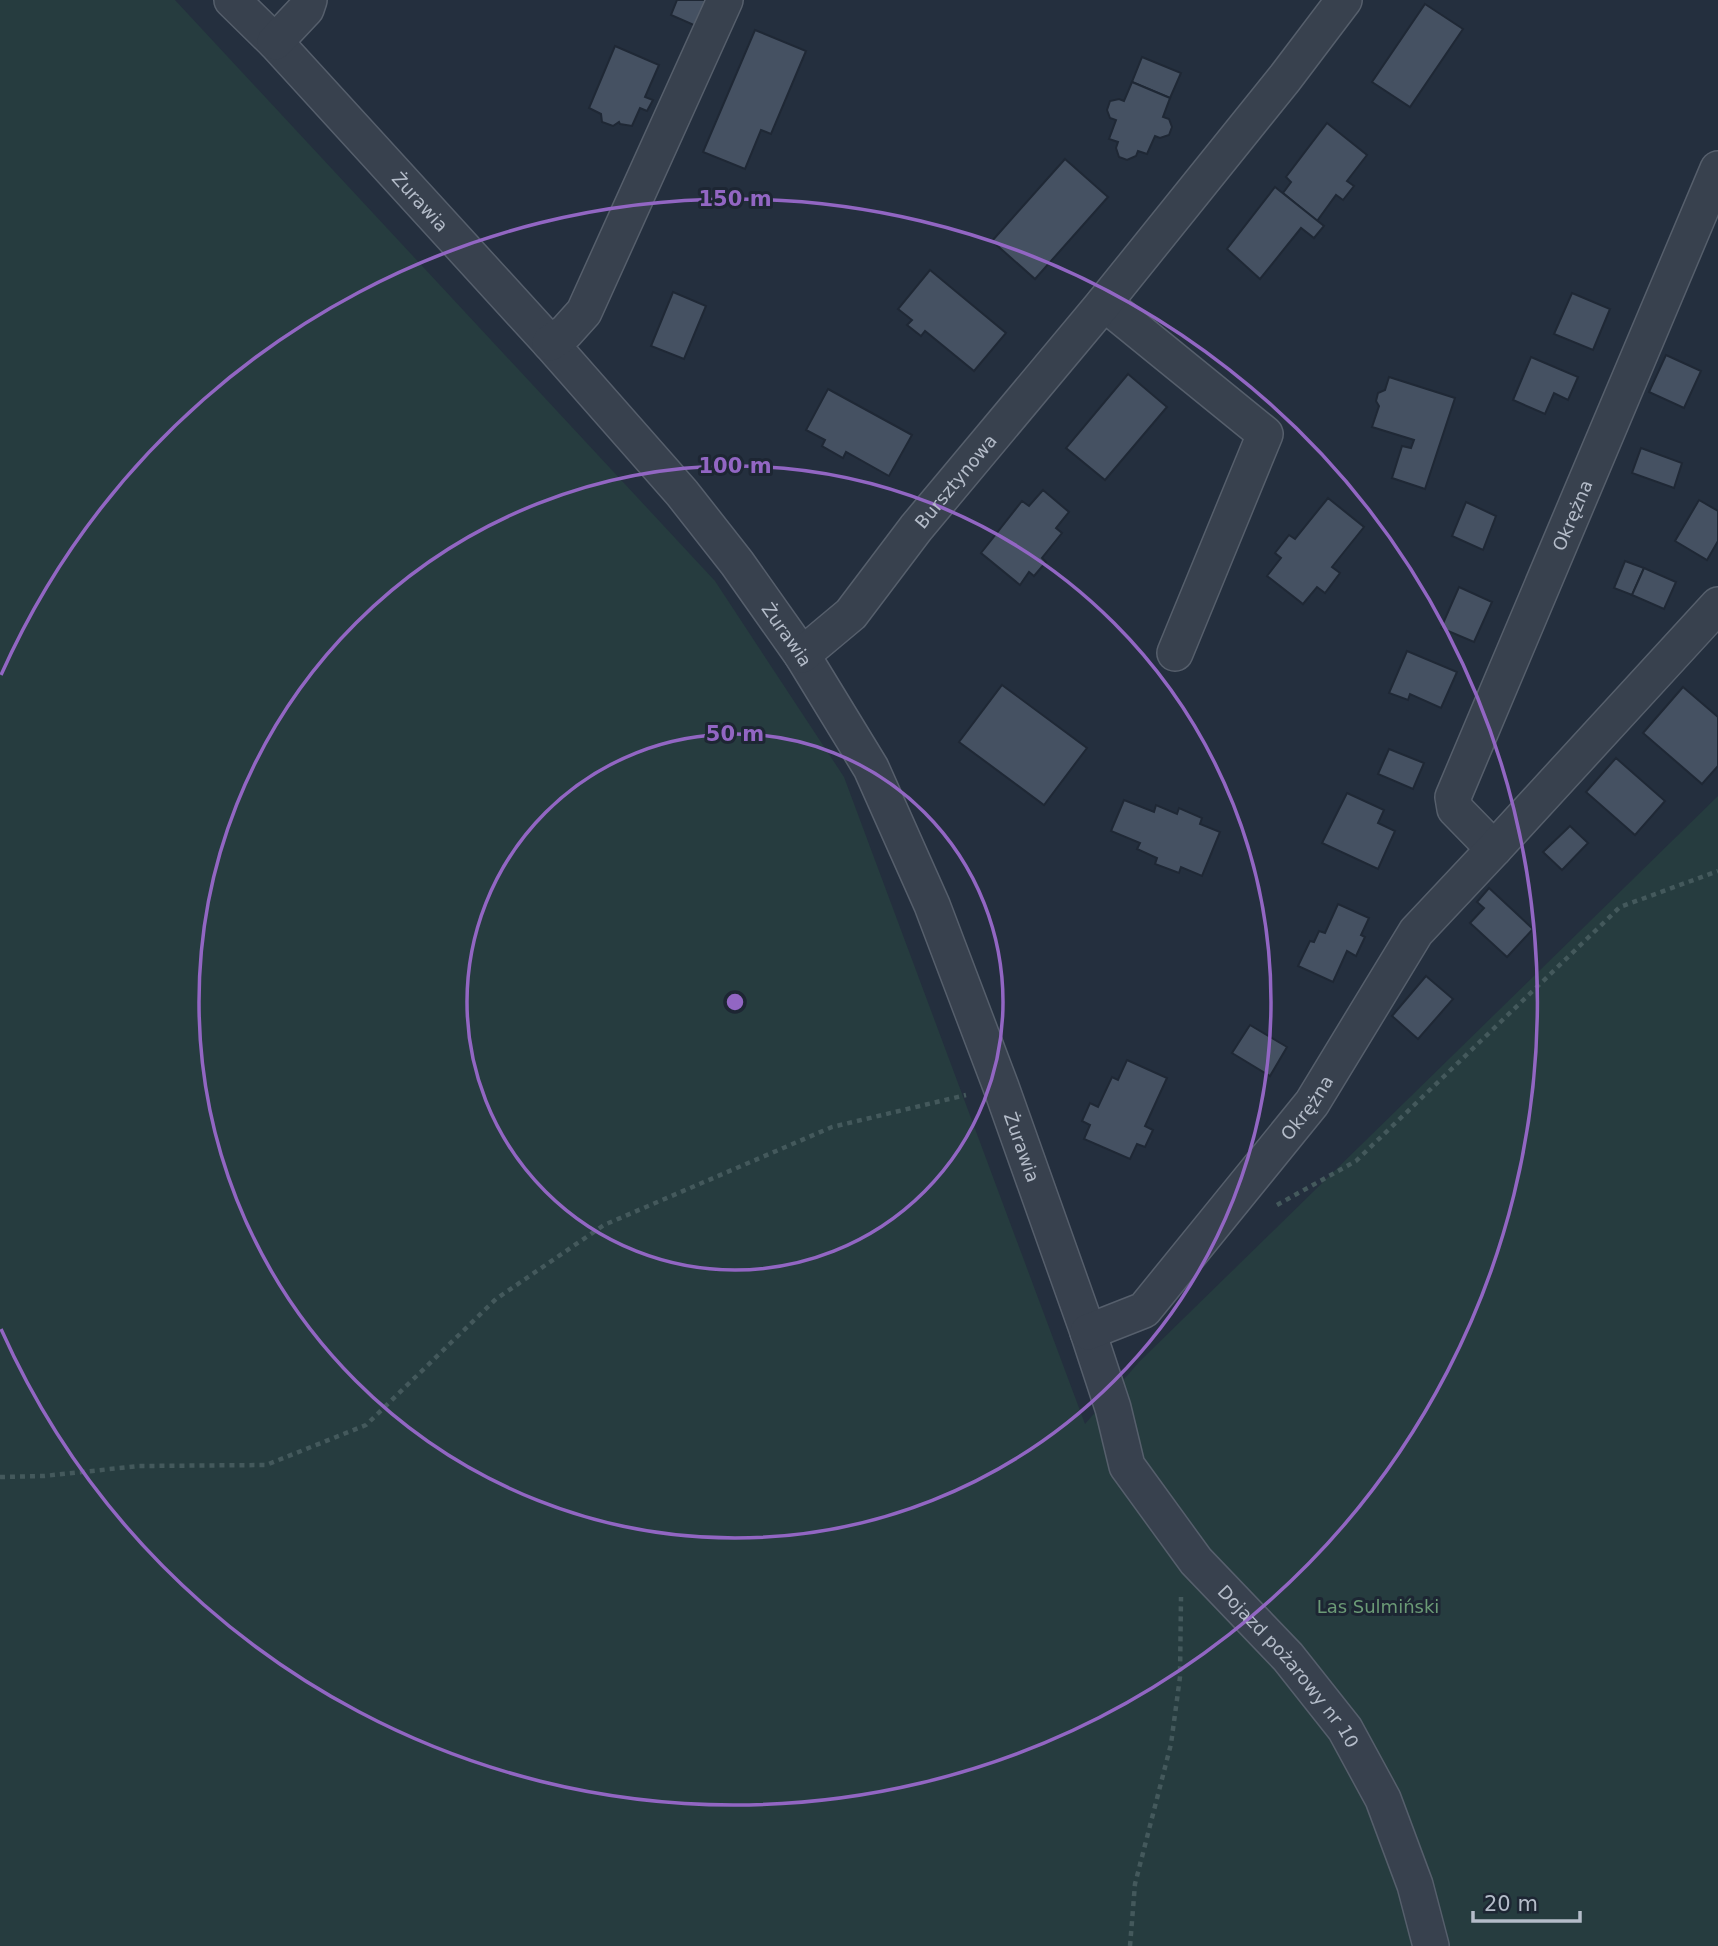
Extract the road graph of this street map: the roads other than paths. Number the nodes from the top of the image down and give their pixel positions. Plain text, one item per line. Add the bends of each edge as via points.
1 (232, 0) edge
2 (309, 0) edge
3 (724, 0) edge
4 (1344, 0) edge
5 (275, 42) junction
6 (1718, 169) edge
7 (1104, 303) junction
8 (550, 343) junction
9 (1718, 605) edge
10 (1175, 653) dead end
11 (802, 655) junction
12 (1494, 849) junction
13 (1088, 1332) junction
14 (1113, 1408) joint
15 (1431, 1946) edge

1 - 5 street, Żurawia
2 - 5 street
3 - 8 street via 584,312
4 - 7 street, Bursztynowa
5 - 8 street, Żurawia
6 - 12 street, Okrężna via 1452,797 1455,809
7 - 10 street via 1265,434
7 - 11 street, Bursztynowa via 916,528 851,614
8 - 11 street, Żurawia via 682,493
9 - 12 street, Okrężna
11 - 13 street, Żurawia via 871,768 932,905
12 - 13 street, Okrężna via 1416,932 1312,1103 1144,1310
13 - 14 street, Żurawia
14 - 15 street, Dojazd pożarowy nr 10 via 1127,1466 1196,1561 1288,1657 1345,1729 1382,1799 1415,1885

